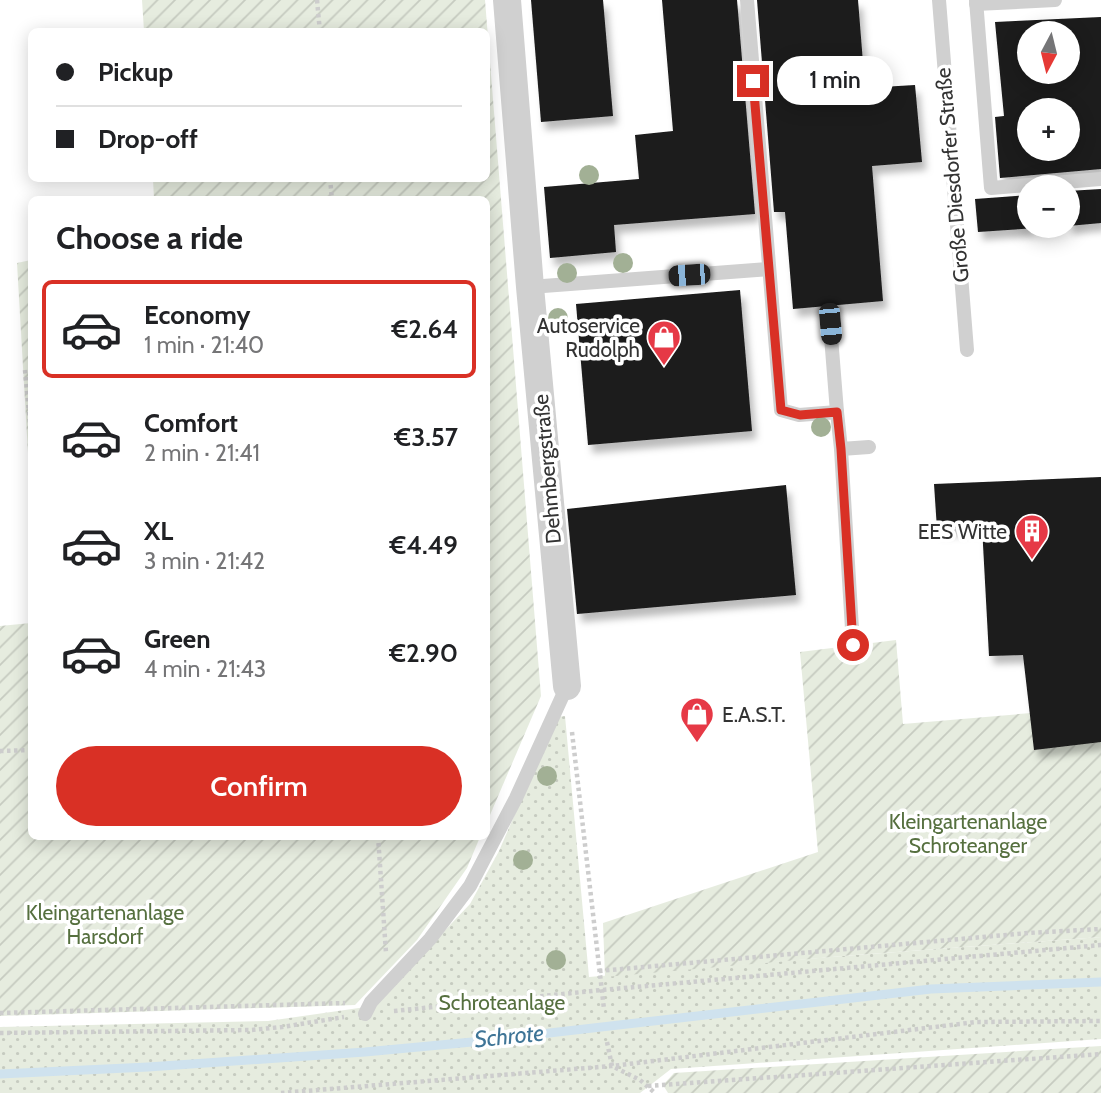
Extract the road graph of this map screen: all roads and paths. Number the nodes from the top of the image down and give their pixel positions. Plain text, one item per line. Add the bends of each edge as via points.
1 (317, 0) edge
2 (507, 0) edge
3 (747, 0) edge
4 (939, 0) edge
5 (1055, 0) edge
6 (976, 2) edge
7 (320, 28) edge
8 (1101, 179) edge
9 (769, 269) junction
10 (530, 287) junction
11 (830, 324) dead end
12 (967, 350) dead end
13 (24, 370) dead end
14 (28, 400) edge
15 (837, 412) junction
16 (869, 447) dead end
17 (841, 449) junction
18 (853, 645) dead end
19 (567, 686) junction
20 (28, 750) edge
21 (0, 751) edge
22 (378, 840) edge
23 (1101, 929) edge
24 (1101, 945) edge
25 (387, 959) dead end
26 (599, 971) junction
27 (602, 990) junction
28 (352, 1003) dead end
29 (604, 1009) dead end
30 (0, 1013) edge
31 (365, 1014) junction
32 (1101, 1021) edge
33 (0, 1033) edge
34 (607, 1042) dead end
35 (1101, 1054) edge
36 (612, 1066) junction
37 (648, 1086) junction
38 (281, 1093) edge
39 (655, 1093) edge

1 - 7 path
2 - 10 street, Dehmbergstraße
3 - 9 lane
4 - 12 lane, Große Diesdorfer Straße
5 - 6 lane
6 - 8 lane via 991,188
9 - 10 lane
9 - 15 lane via 781,410 800,415
10 - 19 street, Dehmbergstraße
11 - 15 lane
13 - 14 path
15 - 17 lane
16 - 17 lane
17 - 18 lane
19 - 26 path
19 - 31 lane via 470,886
20 - 21 path
22 - 25 path
23 - 26 path
24 - 27 path
26 - 27 path
27 - 29 path
27 - 31 path
28 - 30 path
31 - 33 path via 258,1029
32 - 36 path via 976,1022
34 - 36 path
35 - 37 path
36 - 37 path
36 - 38 path
37 - 39 path

